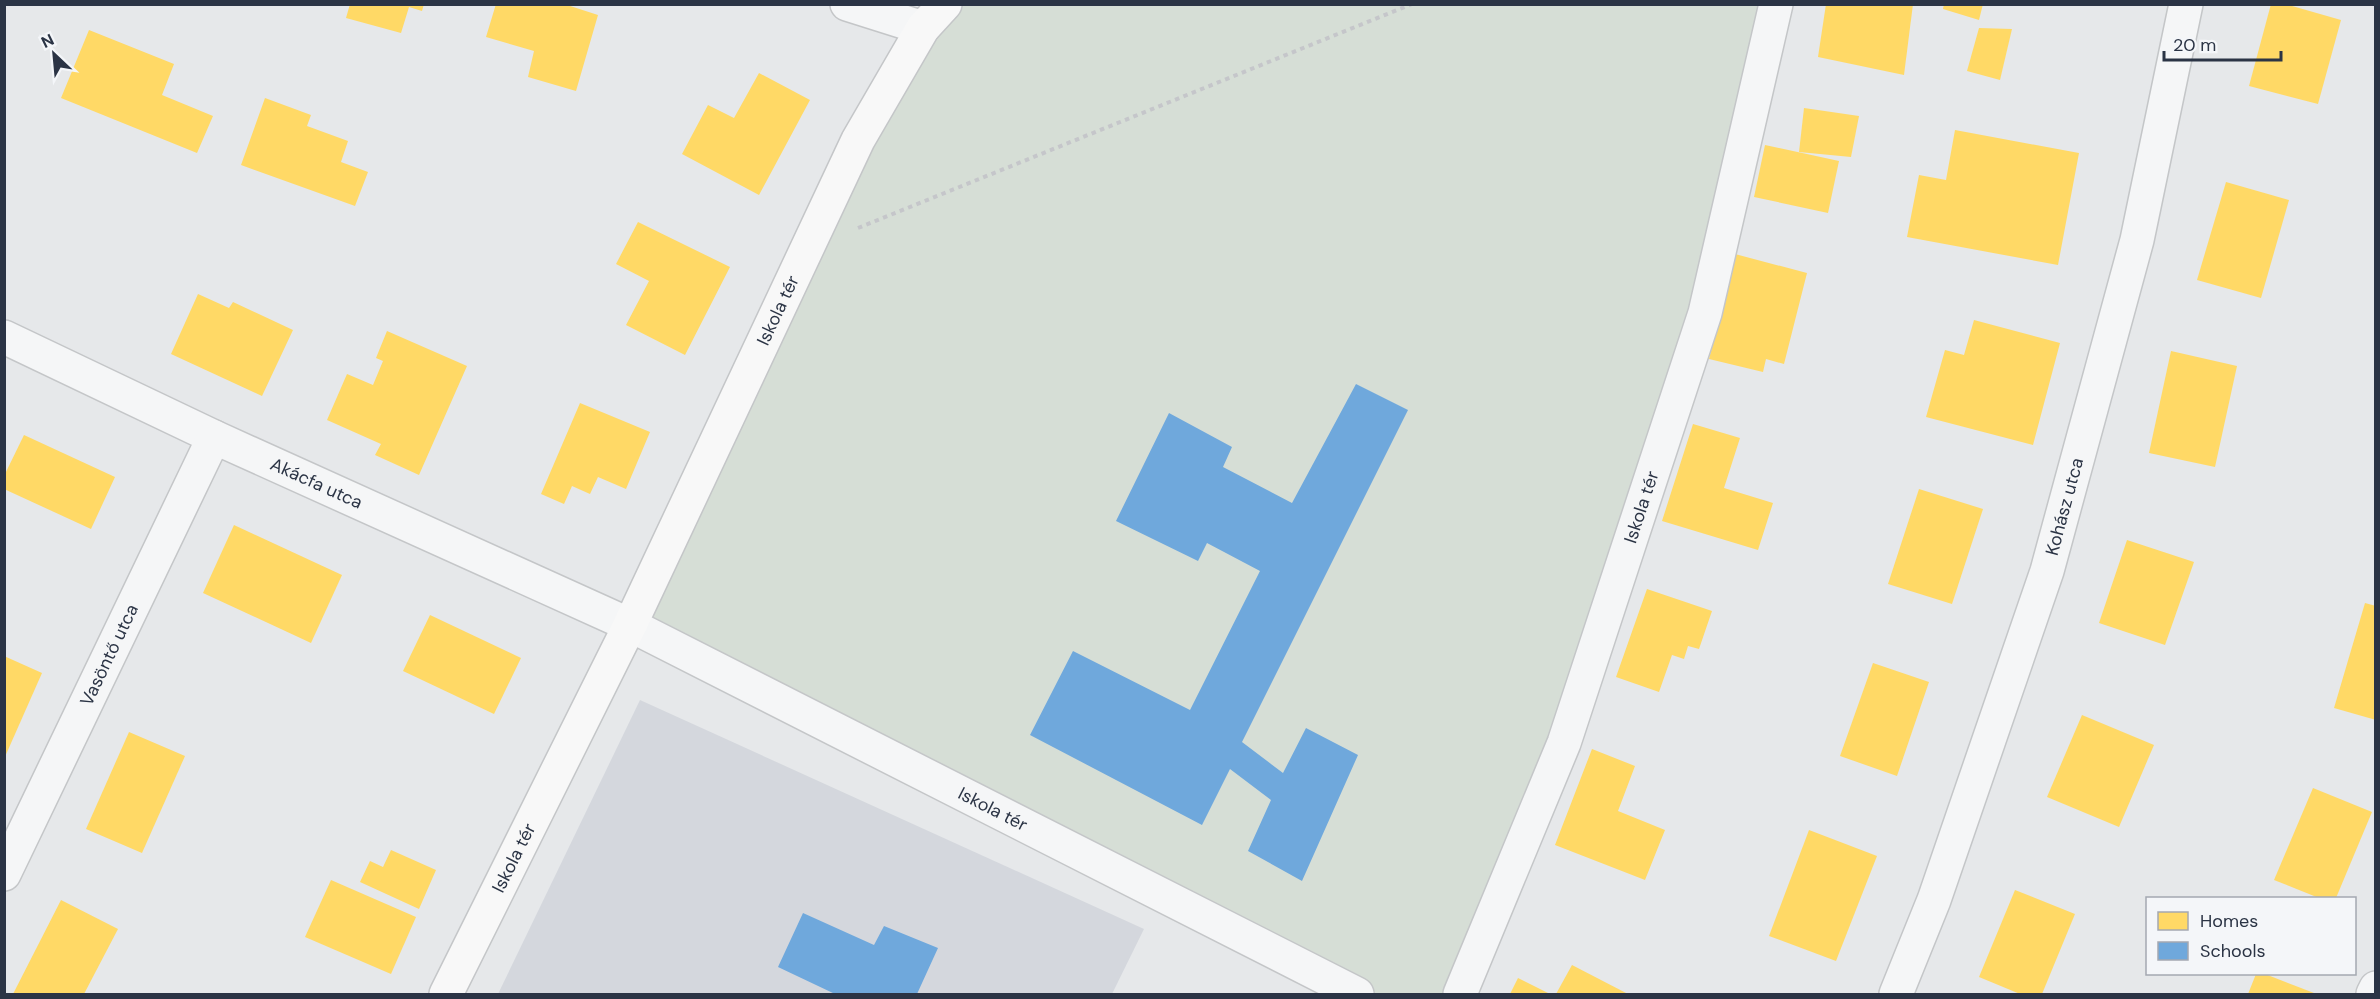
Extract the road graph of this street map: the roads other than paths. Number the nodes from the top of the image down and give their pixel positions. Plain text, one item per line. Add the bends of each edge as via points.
1 (847, 4) edge
2 (945, 4) edge
3 (1776, 4) edge
4 (2186, 4) edge
5 (923, 28) junction
6 (4, 337) edge
7 (214, 437) junction
8 (630, 625) junction
9 (4, 874) edge
10 (2376, 988) edge
11 (446, 994) edge
12 (1357, 994) edge
13 (1460, 994) edge
14 (1896, 994) edge
15 (2373, 994) edge

1 - 5 street
2 - 5 street, Iskola tér
3 - 13 street, Iskola tér via 1705,313 1564,743
4 - 14 street, Kohász utca via 2138,240 2047,572 1934,900
5 - 8 street, Iskola tér via 858,140
6 - 7 street, Akácfa utca
7 - 8 street, Akácfa utca
7 - 9 street, Vasöntő utca
8 - 11 street, Iskola tér
8 - 12 street, Iskola tér
10 - 15 street

